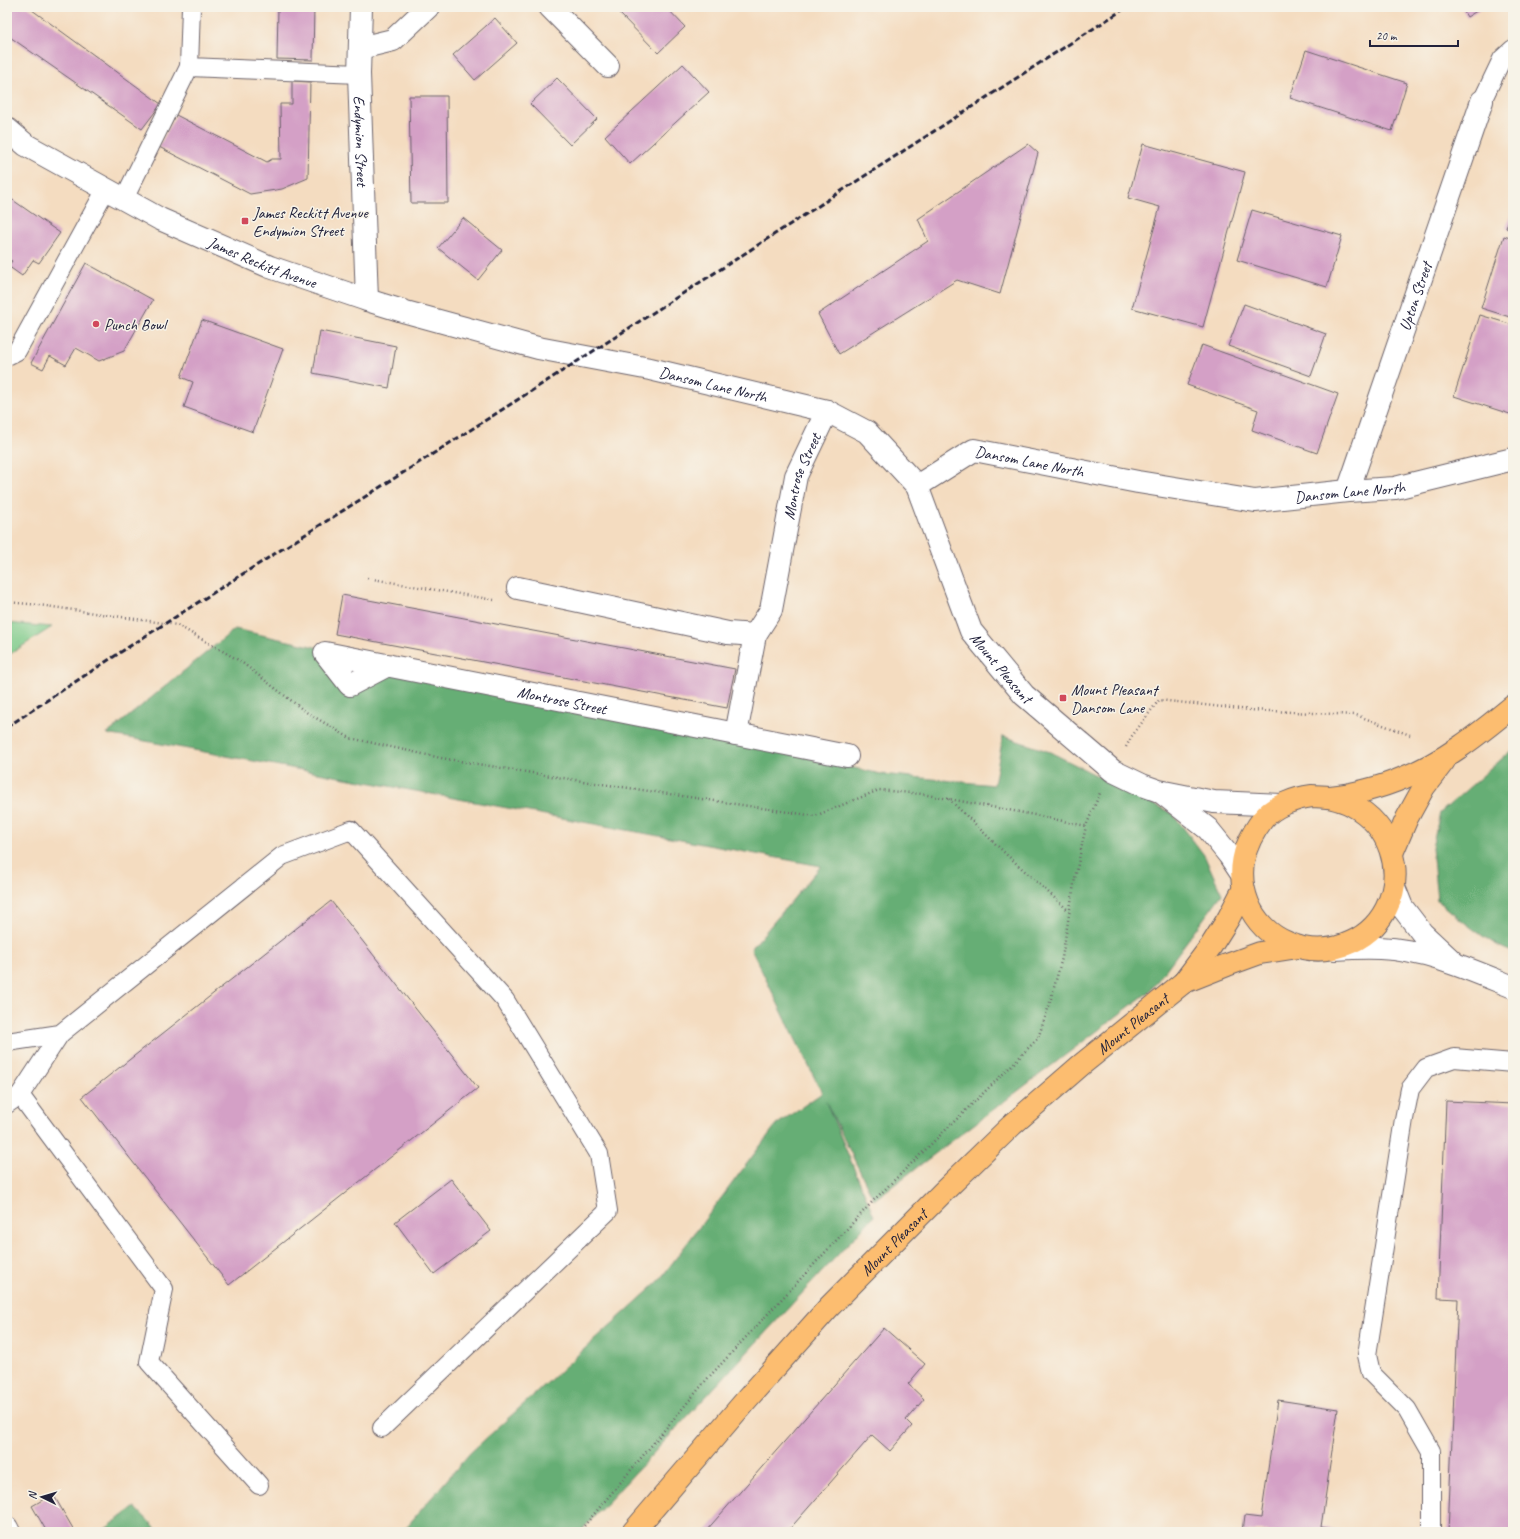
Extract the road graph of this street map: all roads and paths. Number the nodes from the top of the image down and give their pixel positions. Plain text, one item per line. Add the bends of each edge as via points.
1 (191, 7) edge
2 (362, 7) edge
3 (428, 7) edge
4 (550, 7) edge
5 (360, 48) junction
6 (1513, 49) edge
7 (608, 66) dead end
8 (189, 67) junction
9 (359, 74) junction
10 (1482, 101) joint
11 (7, 129) edge
12 (115, 194) junction
13 (367, 300) junction
14 (538, 348) joint
15 (7, 356) edge
16 (827, 411) junction
17 (1513, 459) edge
18 (917, 486) junction
19 (1348, 491) junction
20 (367, 578) dead end
21 (518, 588) joint
22 (7, 602) edge
23 (755, 635) junction
24 (388, 665) dead end
25 (1513, 706) edge
26 (736, 734) junction
27 (1410, 735) dead end
28 (847, 756) dead end
29 (1447, 757) junction
30 (1113, 771) junction
31 (1510, 786) dead end
32 (1513, 789) edge
33 (1159, 791) junction
34 (1330, 797) junction
35 (948, 799) junction
36 (1282, 805) junction
37 (1086, 826) junction
38 (1392, 853) junction
39 (1242, 882) junction
40 (1394, 887) junction
41 (1070, 912) junction
42 (1298, 947) junction
43 (1334, 949) junction
44 (1456, 964) junction
45 (1184, 982) junction
46 (1513, 987) edge
47 (60, 1034) junction
48 (7, 1042) edge
49 (1513, 1063) edge
50 (14, 1100) edge
51 (382, 1428) dead end
52 (259, 1485) dead end
53 (7, 1528) edge
54 (10, 1532) edge
55 (579, 1532) edge
56 (633, 1532) edge
57 (1431, 1532) edge

1 - 8 lane
2 - 5 street, Endymion Street
3 - 5 street via 393,40
4 - 7 street
5 - 9 street, Endymion Street
6 - 10 lane via 1502,59
8 - 9 lane
8 - 12 lane
9 - 13 street, Endymion Street
10 - 19 street, Upton Street
11 - 12 street, James Reckitt Avenue via 26,145
12 - 13 street, James Reckitt Avenue via 160,219 270,267
12 - 15 lane via 17,351
13 - 14 street, James Reckitt Avenue
14 - 16 street, Dansom Lane North via 650,369
16 - 18 street, Dansom Lane North via 867,432
16 - 23 street, Montrose Street via 796,476 771,610
17 - 19 street, Dansom Lane North via 1395,488
18 - 19 street, Dansom Lane North via 974,450 1138,482 1255,501
18 - 30 street, Mount Pleasant via 971,631 1024,695
20 - 21 path via 500,601
21 - 23 street via 728,633
22 - 35 path via 177,625 240,661 306,712 350,738 441,758 815,816 879,790
23 - 26 street, Montrose Street
24 - 26 street, Montrose Street
25 - 29 highway
26 - 28 street, Montrose Street
27 - 30 path via 1356,715 1250,710 1159,700 1132,736
29 - 34 highway via 1372,789
29 - 38 highway via 1424,787
30 - 33 street, Mount Pleasant
30 - 37 path via 1096,800
31 - 32 path
33 - 36 street, Mount Pleasant via 1214,802
33 - 39 street, Mount Pleasant via 1208,829 1229,855
34 - 36 highway via 1313,796
34 - 38 highway via 1351,804 1369,816 1384,833
35 - 37 path
35 - 41 path
36 - 39 highway via 1265,817 1252,833 1244,852
37 - 41 path
38 - 40 highway
39 - 42 highway via 1251,910 1262,926 1278,939
39 - 45 highway via 1228,919
40 - 43 highway via 1386,909 1373,927 1355,940
40 - 44 street via 1402,907 1422,933
41 - 55 path via 1062,958 1038,1038 874,1200 708,1378
42 - 43 highway
42 - 45 highway via 1260,954
43 - 44 street via 1381,948 1412,952
44 - 46 street
45 - 56 highway, Mount Pleasant via 1012,1125 943,1192 829,1307
47 - 48 lane
47 - 50 lane
47 - 51 lane via 282,856 351,830 505,1000 599,1154 608,1211
49 - 57 lane via 1454,1058 1426,1068 1410,1089 1404,1119 1367,1354 1371,1373 1407,1409 1431,1451
50 - 52 lane via 164,1289 149,1362
53 - 54 street

